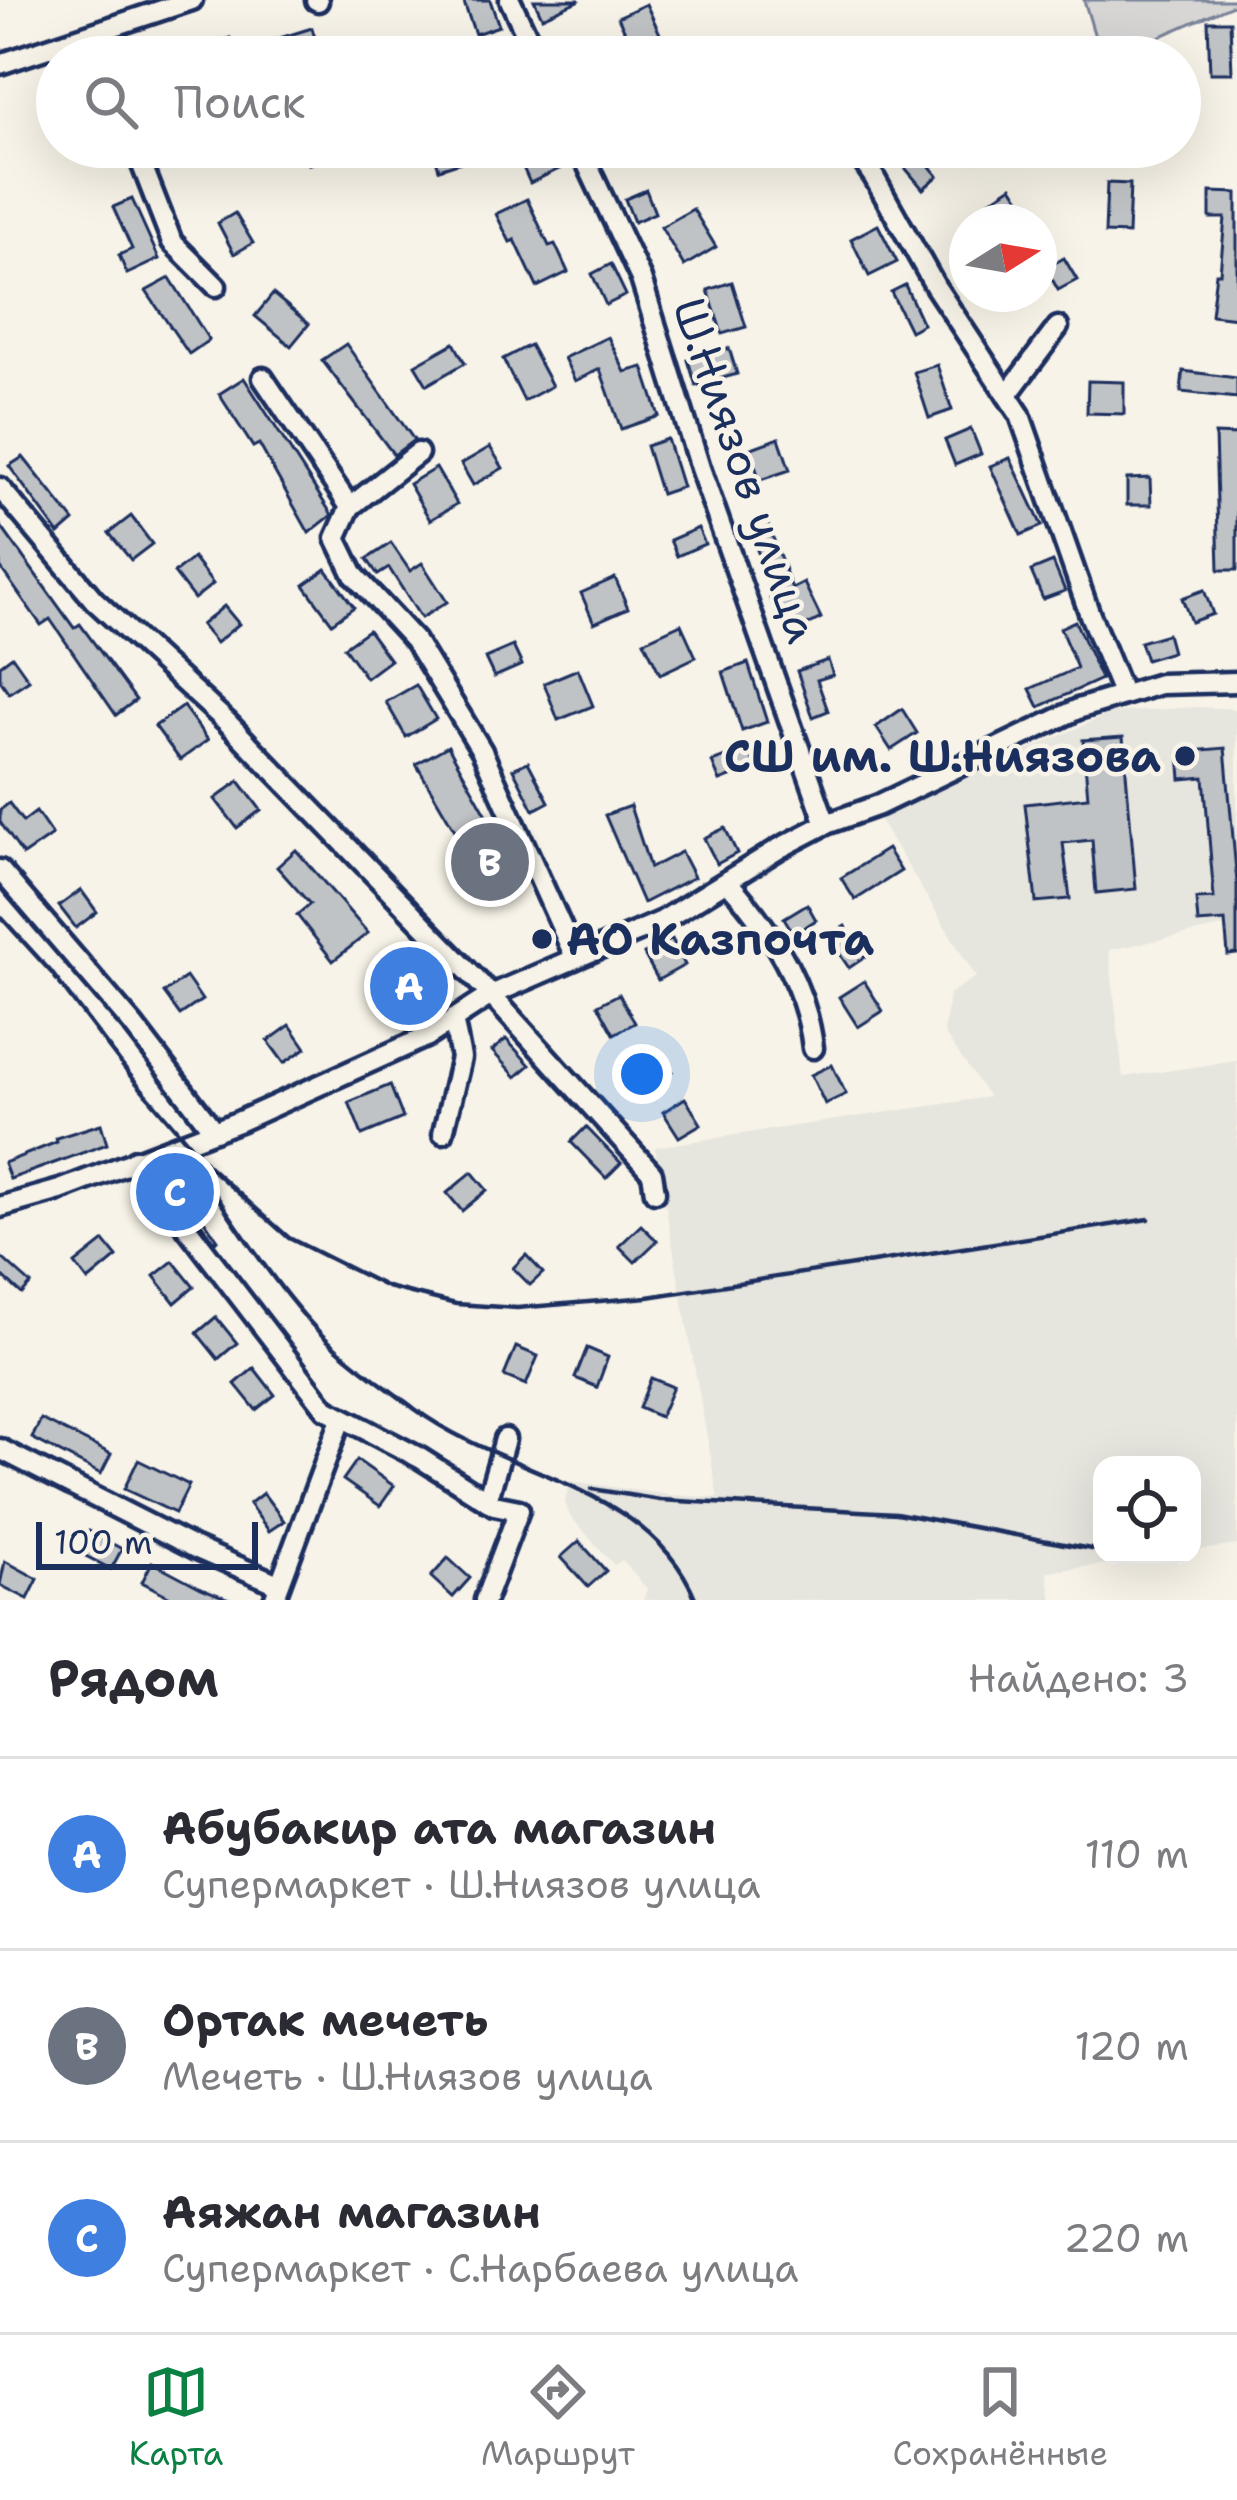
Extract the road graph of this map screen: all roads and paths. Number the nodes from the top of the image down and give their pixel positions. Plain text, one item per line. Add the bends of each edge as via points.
1 (192, 0) edge
2 (510, 0) edge
3 (104, 32) junction
4 (91, 36) edge
5 (105, 36) edge
6 (523, 36) edge
7 (36, 53) edge
8 (0, 64) edge
9 (143, 168) edge
10 (589, 168) edge
11 (868, 168) edge
12 (216, 286) dead end
13 (1058, 327) dead end
14 (263, 378) dead end
15 (1007, 395) junction
16 (418, 453) dead end
17 (0, 488) edge
18 (350, 507) junction
19 (1237, 682) edge
20 (1122, 693) junction
21 (826, 824) junction
22 (0, 870) edge
23 (728, 881) junction
24 (575, 956) junction
25 (491, 994) junction
26 (453, 1019) junction
27 (813, 1048) dead end
28 (214, 1131) junction
29 (443, 1133) dead end
30 (135, 1160) junction
31 (655, 1192) dead end
32 (3, 1200) edge
33 (341, 1419) junction
34 (506, 1439) dead end
35 (0, 1449) edge
36 (487, 1501) junction
37 (276, 1592) edge
38 (485, 1600) edge

1 - 3 street
2 - 6 street
3 - 4 street
3 - 5 street
7 - 8 street
9 - 12 street via 172,242
10 - 21 street, Ш.Ниязов улица via 640,279
11 - 15 street
13 - 15 street
14 - 18 street
15 - 20 street
16 - 18 street
17 - 25 street via 94,600 227,722
18 - 24 street via 336,538 354,575 415,641 482,752
19 - 20 street
20 - 21 street
21 - 23 street
22 - 28 street
23 - 24 street via 662,921
23 - 27 street via 792,975
24 - 25 street
25 - 26 street
25 - 31 street via 652,1173
26 - 28 street
26 - 29 street via 460,1058
28 - 30 street
30 - 32 street
30 - 33 street
33 - 36 street
33 - 37 street
34 - 36 street
35 - 37 street
36 - 38 street via 518,1510

